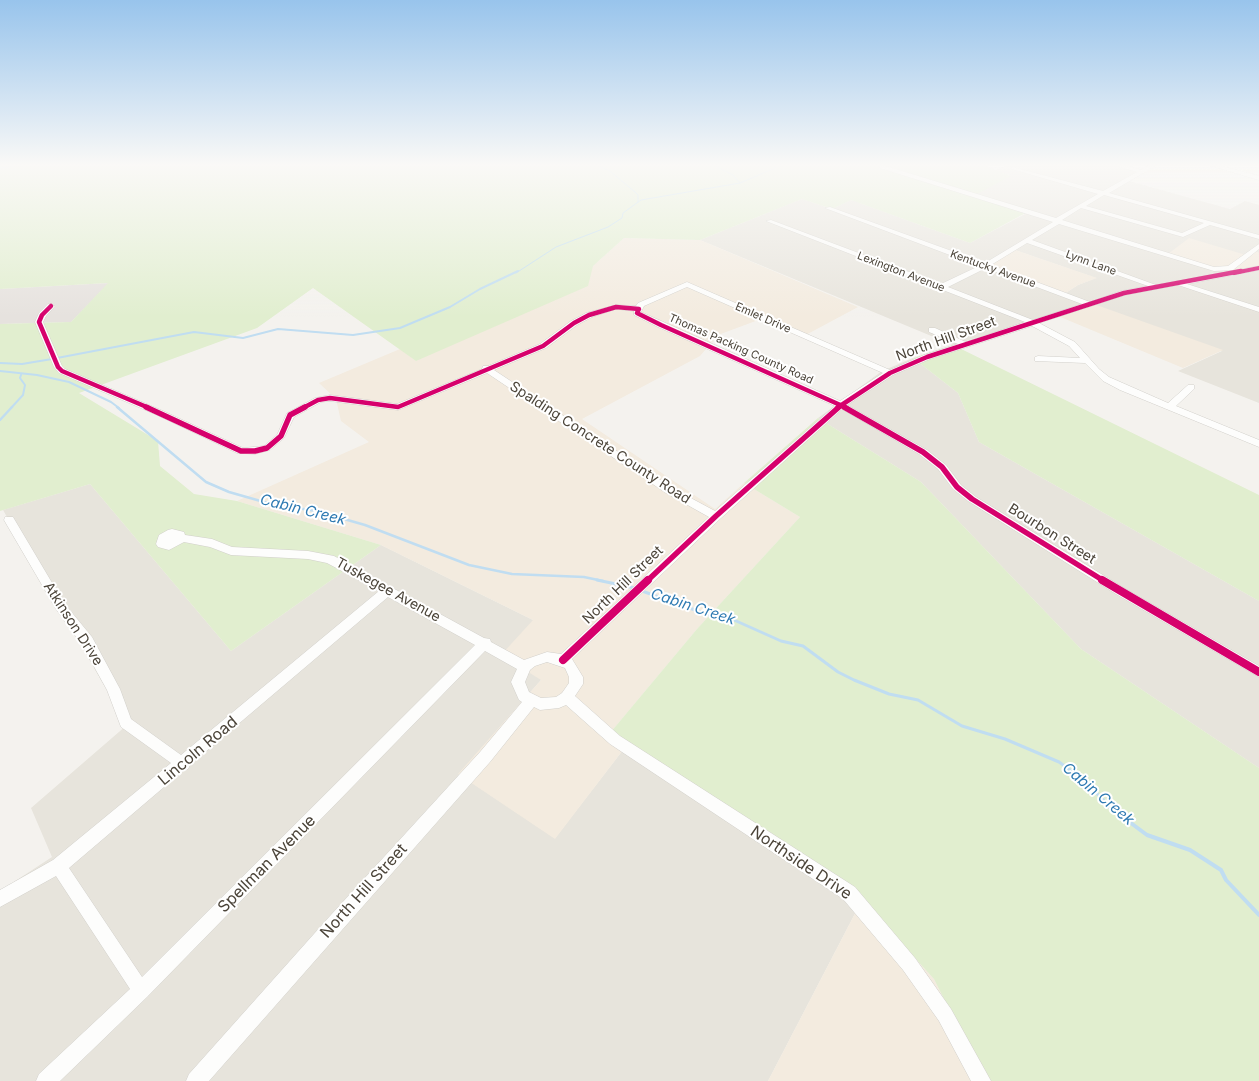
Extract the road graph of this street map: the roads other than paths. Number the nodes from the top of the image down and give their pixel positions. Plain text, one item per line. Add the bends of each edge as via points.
1 (849, 215) edge
2 (1043, 215) edge
3 (1065, 215) edge
4 (1114, 215) edge
5 (1183, 215) edge
6 (1058, 220) junction
7 (769, 221) dead end
8 (1210, 223) junction
9 (1259, 237) edge
10 (1027, 241) junction
11 (1259, 246) edge
12 (985, 266) junction
13 (1259, 268) edge
14 (1177, 282) junction
15 (1154, 286) junction
16 (942, 287) junction
17 (1089, 304) junction
18 (51, 306) dead end
19 (639, 309) junction
20 (1259, 310) edge
21 (1032, 323) junction
22 (932, 330) dead end
23 (964, 344) junction
24 (1038, 359) dead end
25 (1088, 361) junction
26 (486, 368) junction
27 (890, 374) junction
28 (1191, 386) dead end
29 (841, 405) junction
30 (1170, 407) junction
31 (1259, 444) edge
32 (716, 516) junction
33 (7, 523) edge
34 (181, 538) dead end
35 (387, 591) junction
36 (485, 643) junction
37 (563, 660) junction
38 (525, 667) junction
39 (1259, 672) edge
40 (567, 697) junction
41 (531, 701) junction
42 (183, 764) junction
43 (59, 866) junction
44 (0, 898) edge
45 (141, 991) junction
46 (46, 1081) edge
47 (196, 1081) edge
48 (981, 1081) edge

1 - 12 street, Kentucky Avenue
2 - 6 street
3 - 6 street
4 - 8 street via 1183,235
5 - 8 street
6 - 10 street
6 - 11 street via 1214,269 1230,268
7 - 16 street, Lexington Avenue
8 - 9 street
10 - 12 street
10 - 15 street, Lynn Lane
12 - 16 street
12 - 17 street, Kentucky Avenue
13 - 14 street, North Hill Street
14 - 15 street, North Hill Street
14 - 20 street
15 - 17 street, North Hill Street
16 - 21 street, Lexington Avenue
17 - 21 street, North Hill Street
18 - 26 street via 39,322 62,371 160,412 241,451 267,448 281,436 290,415 318,400 330,398 398,407
19 - 26 street via 616,307 589,315 543,346
19 - 27 street, Emlet Drive via 641,305 686,284
19 - 29 street, Thomas Packing County Road via 637,313 661,325
21 - 23 street, North Hill Street
21 - 25 street, Lexington Avenue via 1072,344
22 - 23 street
23 - 27 street, North Hill Street
24 - 25 street
25 - 30 street, Lexington Avenue via 1106,379
26 - 32 street, Spalding Concrete County Road via 646,476
27 - 29 street, North Hill Street
28 - 30 street
29 - 32 street, North Hill Street
29 - 39 street, Bourbon Street via 923,452 942,468 956,487 1024,532
30 - 31 street, Lexington Avenue
32 - 37 street, North Hill Street
33 - 42 street, Atkinson Drive via 60,606 87,641 113,689 126,723
34 - 35 street, Tuskegee Avenue via 212,543 231,551 330,559
35 - 36 street, Tuskegee Avenue
35 - 42 street, Lincoln Road
36 - 38 street, Tuskegee Avenue
36 - 45 street, Spellman Avenue
37 - 38 street via 547,657
37 - 40 street via 574,670 576,677 573,691
38 - 41 street via 518,682 524,696
40 - 41 street via 550,704
40 - 48 street, Northside Drive via 615,740 849,893 910,964 945,1015
41 - 47 street, North Hill Street via 485,757
42 - 43 street, Lincoln Road
43 - 44 street, Lincoln Road
43 - 45 street
45 - 46 street, Spellman Avenue

